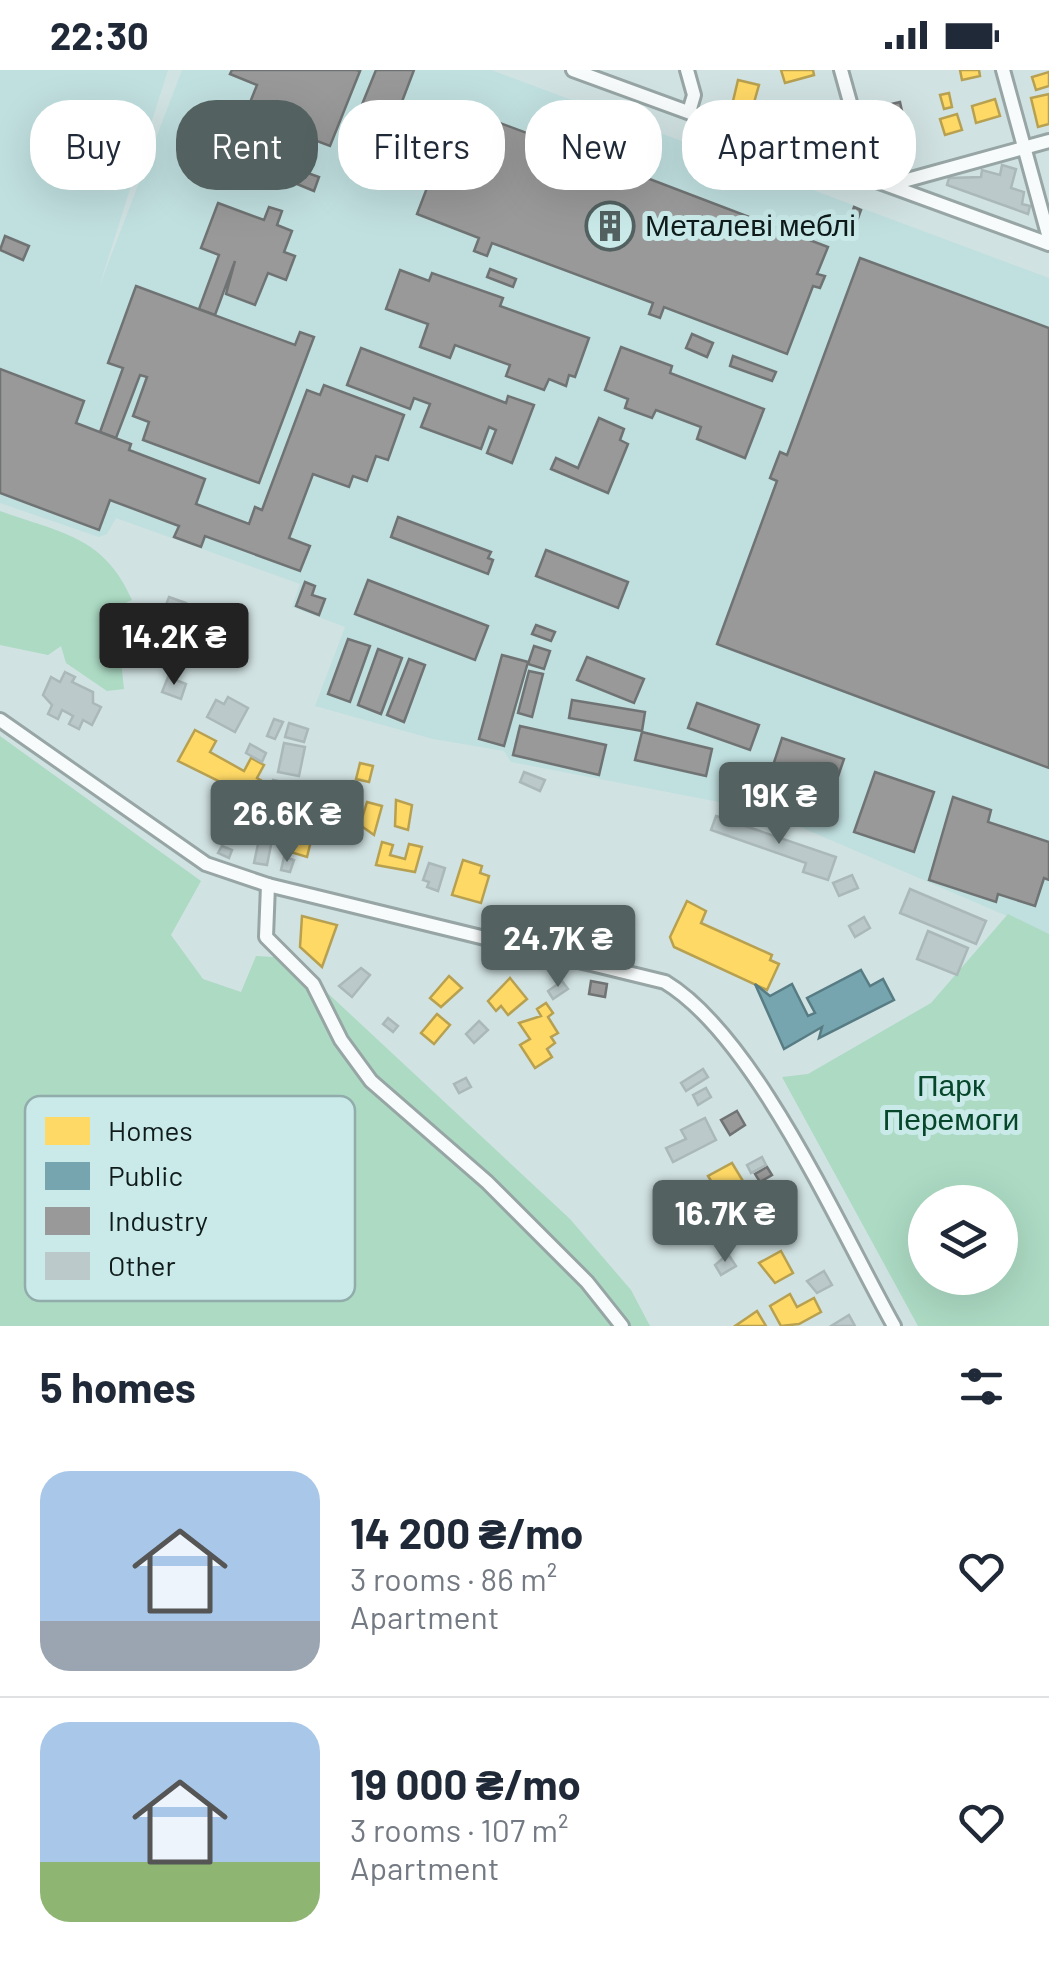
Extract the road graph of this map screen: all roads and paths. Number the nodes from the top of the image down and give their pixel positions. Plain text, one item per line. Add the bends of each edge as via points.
1 (572, 70) edge
2 (687, 70) edge
3 (841, 70) edge
4 (1004, 70) edge
5 (693, 100) edge
6 (849, 100) edge
7 (682, 109) edge
8 (1049, 141) edge
9 (1026, 147) junction
10 (916, 178) edge
11 (899, 190) edge
12 (1049, 241) edge
13 (0, 720) edge
14 (268, 885) junction
15 (622, 1326) edge
16 (894, 1326) edge

1 - 7 street
2 - 5 street
3 - 6 street
4 - 9 street
8 - 9 street
9 - 10 street
9 - 12 street
11 - 12 street
13 - 14 street via 206,864
14 - 15 street via 266,937 313,984 371,1081 487,1182
14 - 16 street via 664,982 690,997 758,1080

